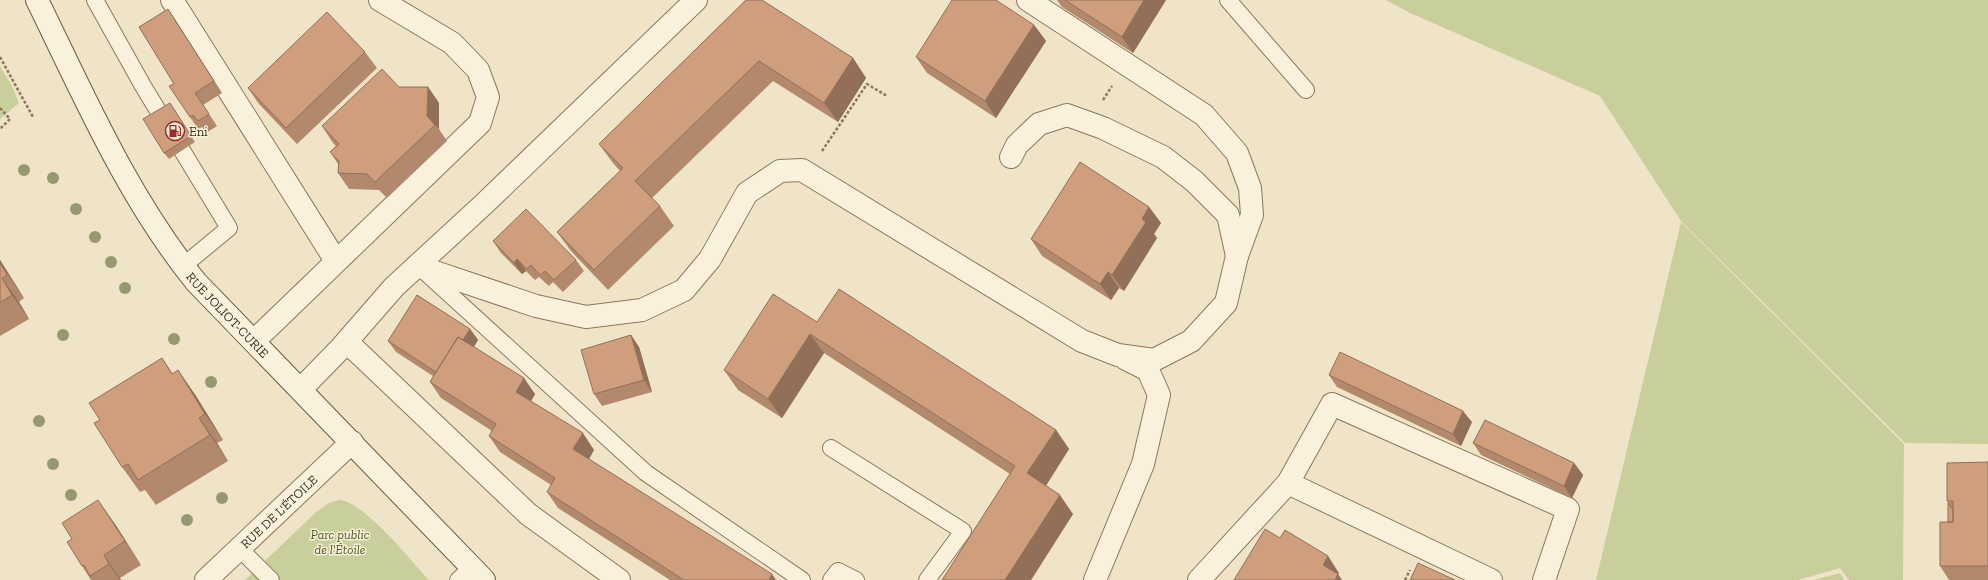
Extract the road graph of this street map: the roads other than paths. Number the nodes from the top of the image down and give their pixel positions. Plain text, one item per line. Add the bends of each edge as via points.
1 (37, 0) edge
2 (95, 0) edge
3 (172, 0) edge
4 (380, 0) edge
5 (696, 0) edge
6 (1028, 0) edge
7 (1228, 0) edge
8 (1306, 90) dead end
9 (1011, 157) dead end
10 (1237, 256) junction
11 (336, 261) junction
12 (183, 266) junction
13 (418, 266) junction
14 (254, 341) junction
15 (347, 342) junction
16 (1118, 354) junction
17 (301, 389) junction
18 (352, 442) junction
19 (830, 448) dead end
20 (1288, 483) junction
21 (239, 548) junction
22 (471, 576) edge
23 (206, 580) edge
24 (271, 580) edge
25 (619, 580) edge
26 (802, 580) edge
27 (831, 580) edge
28 (856, 580) edge
29 (927, 580) edge
30 (1095, 580) edge
31 (1199, 580) edge
32 (1491, 580) edge
33 (1544, 580) edge

1 - 12 street, RUE JOLIOT-CURIE via 136,195
2 - 12 lane via 143,86 229,228
3 - 11 street
4 - 11 street via 452,43 478,70 488,97 480,123
5 - 13 street
6 - 10 street via 1204,116 1237,153 1250,188 1252,215
7 - 8 lane
9 - 10 street via 1017,145 1039,124 1068,115 1088,123 1163,157 1194,181 1228,215
10 - 16 street via 1226,303 1191,341 1154,360
11 - 14 street
12 - 14 street, RUE JOLIOT-CURIE
13 - 15 street via 394,287
13 - 16 street via 536,306 586,317 642,310 684,290 710,259 747,193 780,171 802,170 1082,341
13 - 26 lane via 646,473
14 - 17 street, RUE JOLIOT-CURIE
15 - 17 street
15 - 25 street via 528,514
16 - 30 street via 1148,370 1159,395 1143,464
17 - 18 street, RUE JOLIOT-CURIE
18 - 21 street, RUE DE L'ÉTOILE
18 - 22 street, RUE JOLIOT-CURIE
19 - 29 lane via 963,531
20 - 31 street
20 - 32 street
20 - 33 street via 1332,404 1568,509
21 - 23 street, RUE DE L'ÉTOILE
21 - 24 lane
27 - 28 lane via 838,571

